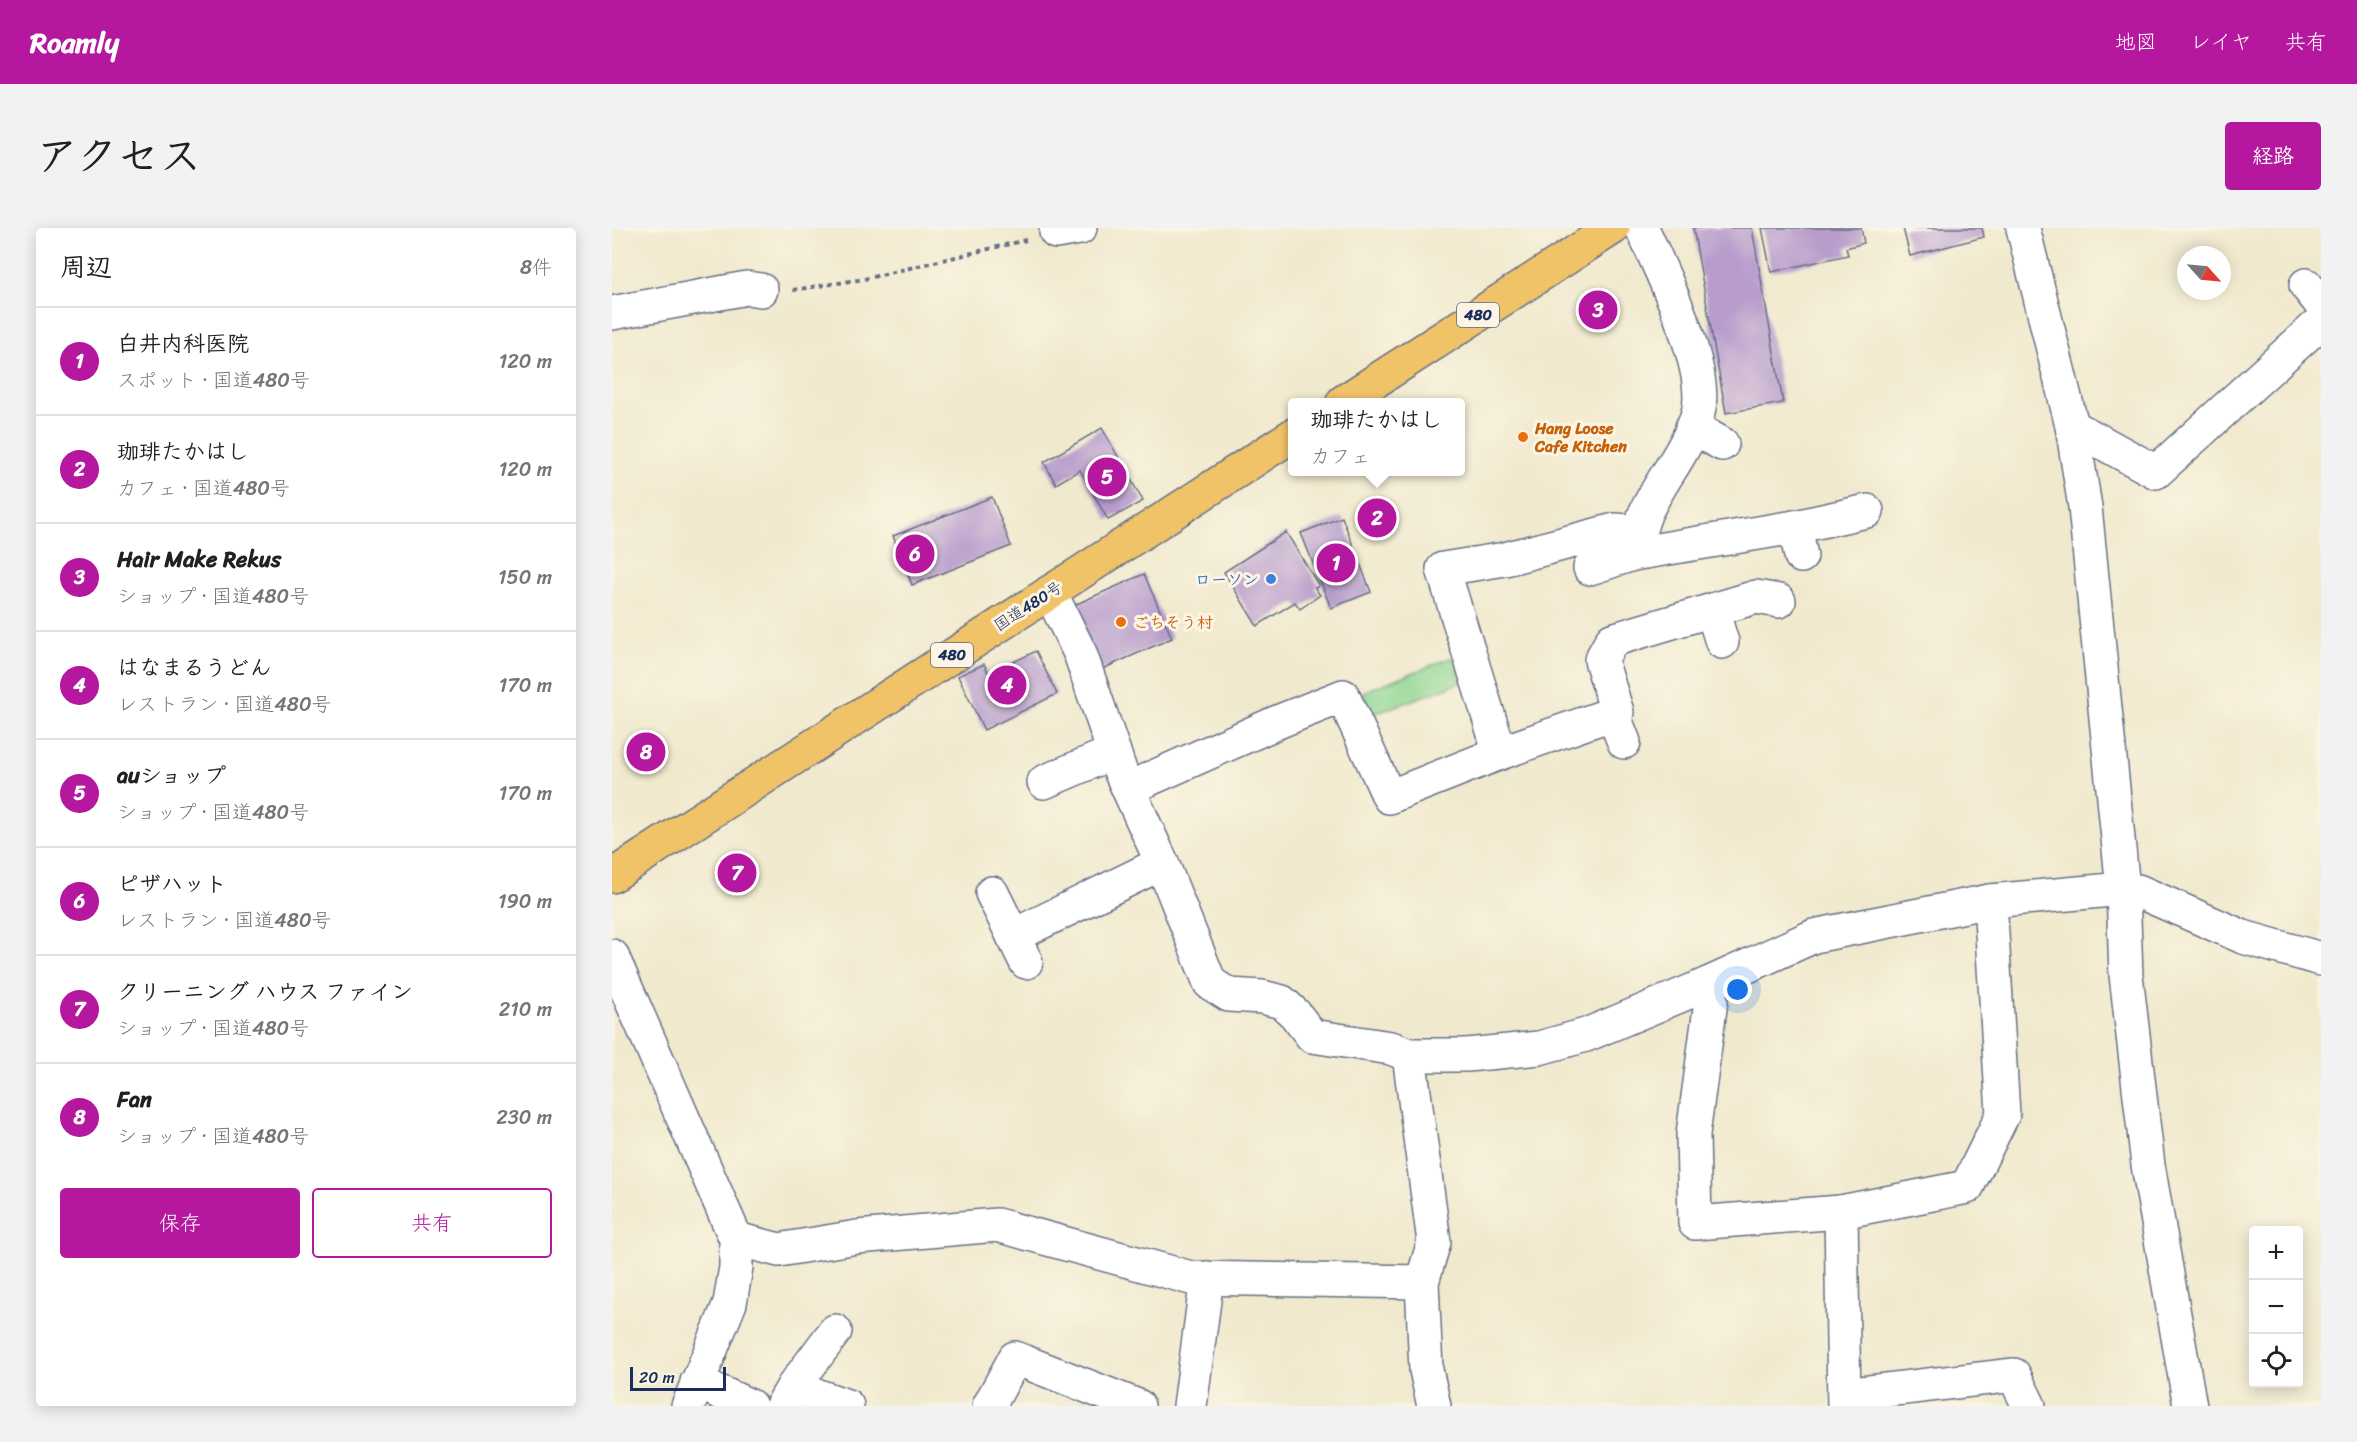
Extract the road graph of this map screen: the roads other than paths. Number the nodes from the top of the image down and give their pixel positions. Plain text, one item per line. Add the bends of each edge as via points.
1 (1613, 228) edge
2 (1641, 228) edge
3 (2023, 228) edge
4 (761, 290) road end
5 (612, 313) edge
6 (2321, 322) edge
7 (1349, 398) edge
8 (2072, 426) junction
9 (1692, 427) junction
10 (1288, 438) edge
11 (1722, 444) dead end
12 (1867, 511) dead end
13 (1636, 543) junction
14 (1590, 568) dead end
15 (1050, 592) junction
16 (1779, 601) dead end
17 (1712, 610) junction
18 (1722, 642) dead end
19 (1114, 752) junction
20 (1500, 753) junction
21 (1044, 782) dead end
22 (1129, 788) junction
23 (1162, 863) junction
24 (612, 876) edge
25 (2123, 889) junction
26 (992, 893) dead end
27 (1990, 901) junction
28 (612, 956) edge
29 (2321, 959) edge
30 (1708, 984) junction
31 (1409, 1055) junction
32 (1841, 1212) junction
33 (736, 1239) junction
34 (1208, 1278) junction
35 (1422, 1282) junction
36 (835, 1331) dead end
37 (692, 1394) edge
38 (787, 1396) edge
39 (1844, 1400) edge
40 (750, 1406) edge
41 (847, 1406) edge
42 (989, 1406) edge
43 (1135, 1406) edge
44 (1190, 1406) edge
45 (1434, 1406) edge
46 (2029, 1406) edge
47 (2190, 1406) edge

1 - 7 highway, 480
2 - 9 street via 1698,370 1698,412
3 - 8 street
4 - 5 street via 747,288
6 - 8 street via 2156,472
8 - 25 street via 2085,507
9 - 11 street
9 - 13 street via 1645,514
10 - 15 highway, 国道480号 / 480
12 - 13 street via 1798,541
13 - 14 street
13 - 20 street via 1615,531 1505,559 1443,569
15 - 19 street via 1080,652
15 - 24 highway, 国道480号 / 480
16 - 17 street via 1756,597
17 - 18 street
17 - 20 street via 1612,640 1601,660 1618,728
19 - 21 street
19 - 22 street
20 - 22 street via 1389,797 1343,696
22 - 23 street
23 - 26 street via 1020,949
23 - 31 street via 1210,983 1229,995 1282,1002 1312,1036 1391,1048
25 - 27 street
25 - 29 street via 2138,891 2244,937
25 - 47 street via 2126,975 2148,1165
27 - 30 street via 1814,936
27 - 32 street via 2003,1114 1967,1187
28 - 33 street
30 - 31 street via 1586,1035 1539,1048 1467,1055
30 - 32 street via 1711,1001 1693,1134 1695,1223
31 - 35 street via 1434,1242
32 - 39 street
33 - 34 street via 779,1250 857,1237 997,1225 1191,1278
33 - 37 street via 736,1267 729,1302
34 - 35 street
34 - 44 street
35 - 45 street via 1426,1370
36 - 38 street
37 - 40 street
38 - 41 street
39 - 46 street via 2014,1375
42 - 43 street via 1015,1358

